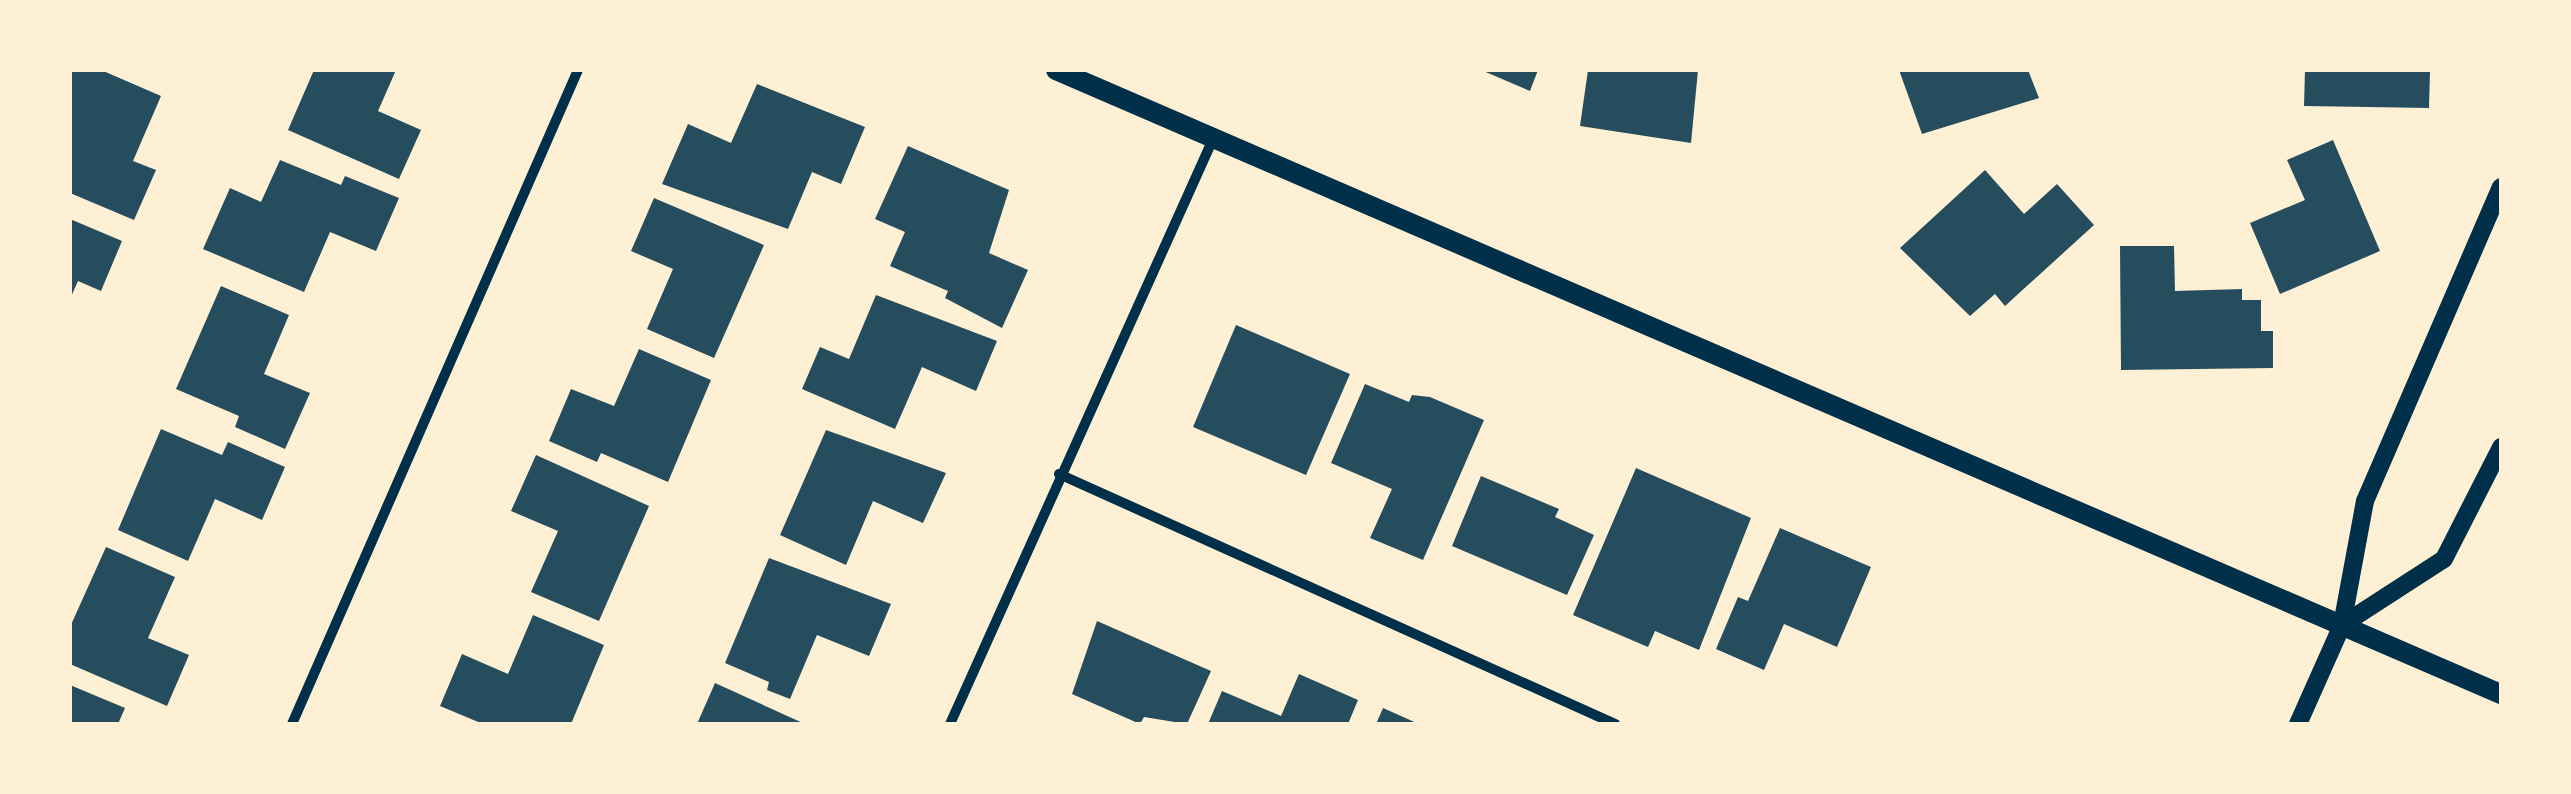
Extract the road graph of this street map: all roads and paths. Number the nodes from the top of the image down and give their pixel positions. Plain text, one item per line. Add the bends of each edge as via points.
1 (578, 70) edge
2 (1056, 70) edge
3 (1214, 138) junction
4 (2501, 187) edge
5 (2501, 448) edge
6 (1059, 474) junction
7 (2342, 625) junction
8 (2501, 694) edge
9 (292, 724) edge
10 (950, 724) edge
11 (1615, 724) edge
12 (2298, 724) edge

1 - 9 street
2 - 3 main road
3 - 6 street
3 - 7 main road
4 - 7 street via 2365,501
5 - 7 street via 2444,560
6 - 10 street
6 - 11 street
7 - 8 main road
7 - 12 street

